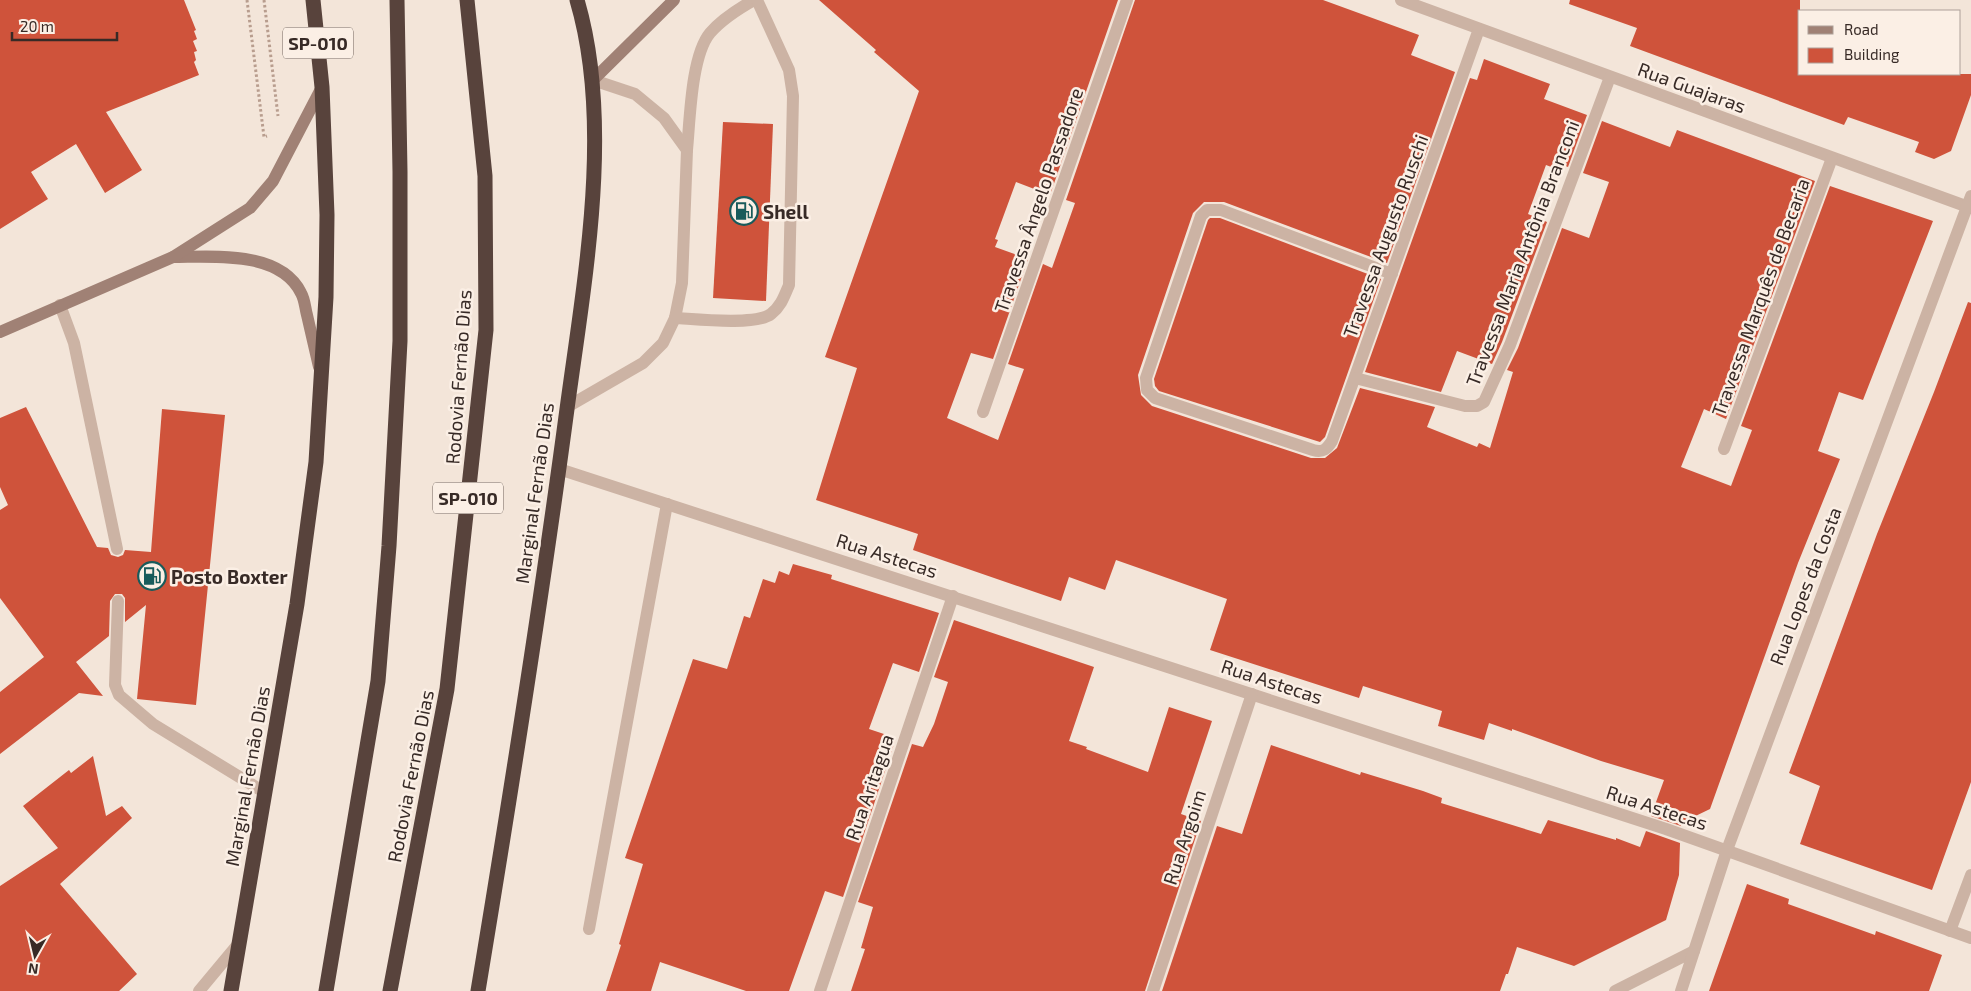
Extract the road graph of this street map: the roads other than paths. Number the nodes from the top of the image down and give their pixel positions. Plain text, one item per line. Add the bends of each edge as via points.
1 (313, 0) edge
2 (397, 0) edge
3 (467, 0) edge
4 (577, 0) edge
5 (674, 0) edge
6 (756, 0) edge
7 (1127, 0) edge
8 (1401, 0) edge
9 (1479, 29) junction
10 (1610, 76) junction
11 (593, 80) junction
12 (322, 87) junction
13 (688, 150) junction
14 (1832, 158) junction
15 (1970, 204) edge
16 (173, 257) junction
17 (1392, 274) junction
18 (60, 305) junction
19 (675, 318) junction
20 (0, 332) edge
21 (1354, 378) junction
22 (322, 380) junction
23 (567, 407) junction
24 (983, 412) dead end
25 (1724, 450) dead end
26 (559, 469) junction
27 (667, 504) junction
28 (117, 549) dead end
29 (953, 596) junction
30 (118, 601) dead end
31 (1252, 694) junction
32 (264, 792) junction
33 (1727, 850) junction
34 (1971, 875) edge
35 (589, 929) dead end
36 (1950, 931) junction
37 (1971, 938) edge
38 (239, 943) junction
39 (1694, 951) junction
40 (199, 991) edge
41 (231, 991) edge
42 (326, 991) edge
43 (390, 991) edge
44 (478, 991) edge
45 (820, 991) edge
46 (1153, 991) edge
47 (1615, 991) edge
48 (1681, 991) edge

1 - 12 highway, Marginal Fernão Dias / SP-010
2 - 42 highway via 400,341 389,546 378,681
3 - 43 highway, Rodovia Fernão Dias / SP-010 via 485,176 486,330 447,689
4 - 11 highway, Marginal Fernão Dias
5 - 11 main road
6 - 13 street via 730,14 709,34 696,65
6 - 19 street via 789,70 793,96 789,285 781,304 769,316 754,321
7 - 24 street, Travessa Ângelo Passadore
8 - 9 street, Rua Guajaras
9 - 10 street, Rua Guajaras
9 - 17 street, Travessa Augusto Ruschi
10 - 14 street, Rua Guajaras
10 - 21 street, Travessa Maria Antônia Branconi via 1510,346 1484,402 1465,406
11 - 13 street via 635,94 664,118
11 - 23 highway, Marginal Fernão Dias via 594,167 586,270
12 - 16 main road via 273,181 250,208
12 - 22 highway, Marginal Fernão Dias / SP-010 via 327,215
13 - 19 street via 682,282
14 - 15 street, Rua Guajaras
14 - 25 street, Travessa Marquês de Becaria
15 - 33 street, Rua Lopes da Costa
16 - 18 main road
16 - 22 main road via 254,260 290,278 302,294
17 - 21 street, Travessa Augusto Ruschi
17 - 21 street, Travessa Augusto Ruschi via 1220,210 1207,210 1201,216 1146,378 1146,390 1155,398 1322,452 1332,441
18 - 20 main road
18 - 28 street via 74,343
19 - 23 street via 663,343 643,363
22 - 32 highway, Marginal Fernão Dias / SP-010 via 316,462 297,604
23 - 26 highway, Marginal Fernão Dias
26 - 27 street, Rua Astecas
26 - 44 highway, Marginal Fernão Dias
27 - 29 street, Rua Astecas
27 - 35 street
29 - 31 street, Rua Astecas
29 - 45 street, Rua Aritagua
30 - 32 street via 115,685 119,695 153,724
31 - 33 street, Rua Astecas
31 - 46 street, Rua Argoim
32 - 38 highway, Marginal Fernão Dias / SP-010
33 - 36 street, Rua Astecas
33 - 39 street, Rua Lopes da Costa
34 - 36 street
36 - 37 street, Rua Astecas
38 - 40 street
38 - 41 highway, Marginal Fernão Dias / SP-010
39 - 47 street
39 - 48 street, Rua Lopes da Costa

